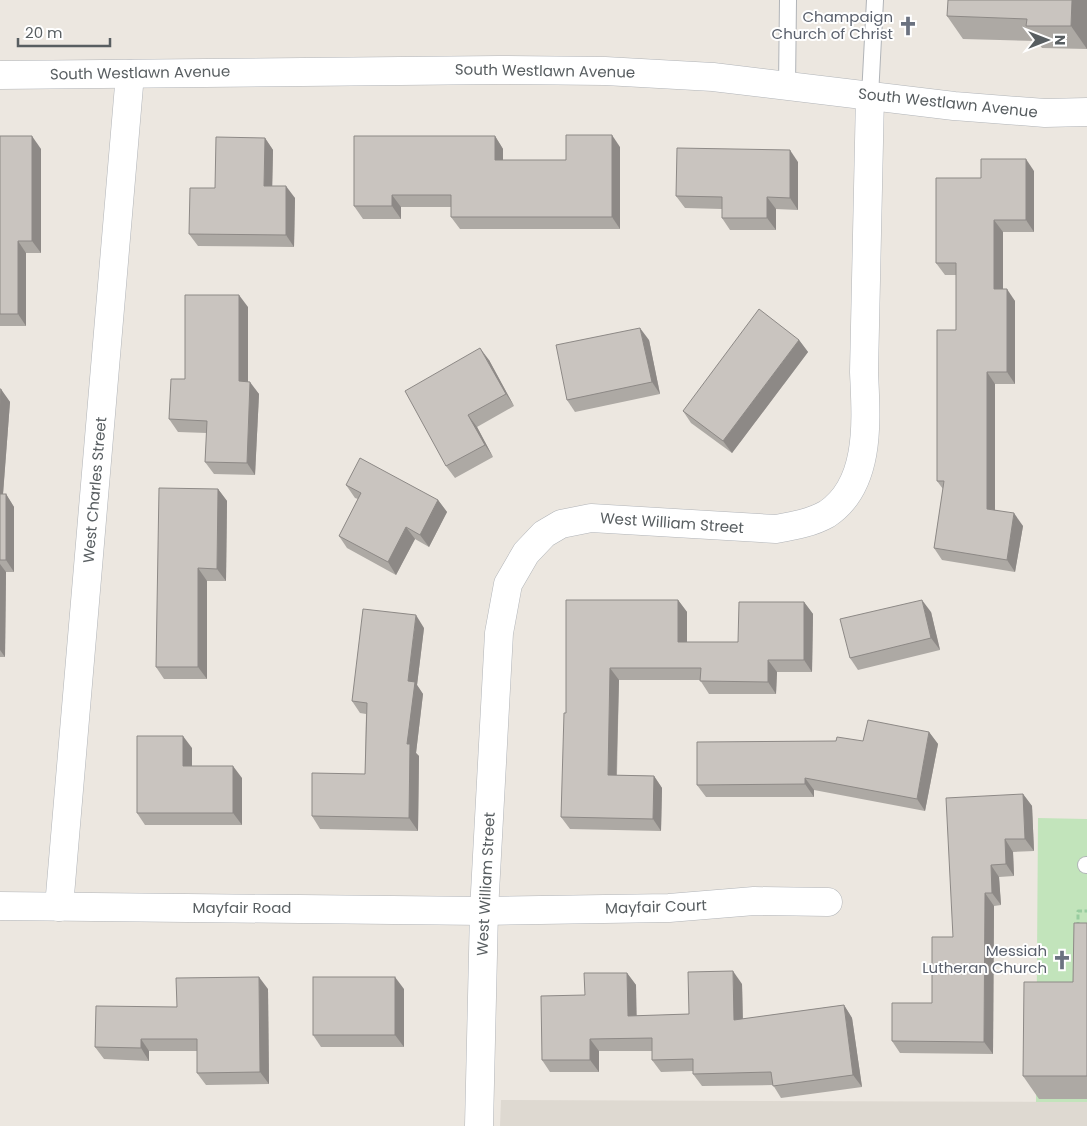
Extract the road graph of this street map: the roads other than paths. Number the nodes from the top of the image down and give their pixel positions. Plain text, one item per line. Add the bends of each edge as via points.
1 (788, 0) edge
2 (875, 0) edge
3 (130, 74) junction
4 (0, 75) edge
5 (787, 86) junction
6 (870, 96) junction
7 (1087, 112) edge
8 (828, 902) dead end
9 (0, 906) edge
10 (60, 907) junction
11 (484, 911) junction
12 (478, 1126) edge

1 - 5 lane
2 - 6 lane
3 - 4 street, South Westlawn Avenue
3 - 5 street, South Westlawn Avenue via 606,71 712,77
3 - 10 street, West Charles Street
5 - 6 street, South Westlawn Avenue
6 - 7 street, South Westlawn Avenue via 1046,113
6 - 11 street, West William Street via 865,411 863,449 857,475 845,496 827,513 805,524 776,529 591,518 561,524 544,534 526,553 508,584 500,633
8 - 11 street, Mayfair Court via 754,901 669,908
9 - 10 street, Mayfair Road
10 - 11 street, Mayfair Road
11 - 12 street, West William Street

